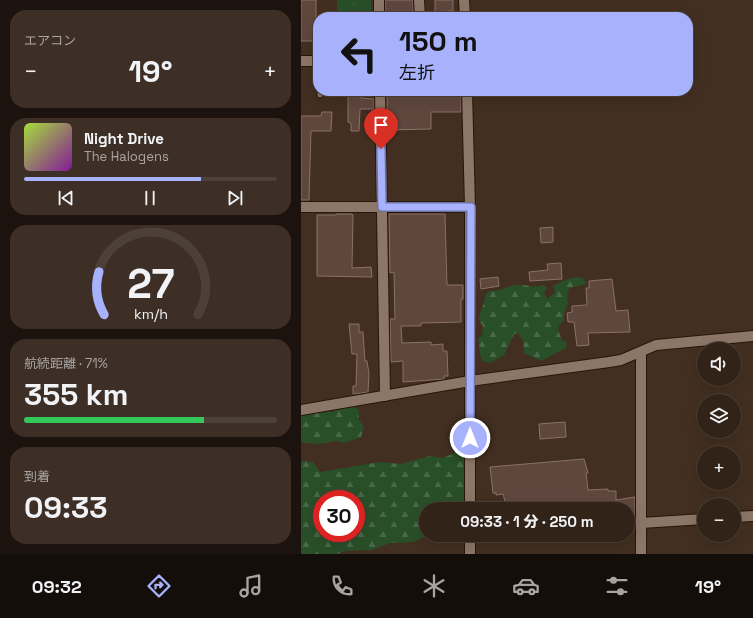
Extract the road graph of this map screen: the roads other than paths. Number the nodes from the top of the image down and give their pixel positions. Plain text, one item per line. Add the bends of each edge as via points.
1 (379, 0) edge
2 (419, 0) edge
3 (464, 0) edge
4 (379, 12) edge
5 (420, 12) edge
6 (465, 12) edge
7 (301, 61) edge
8 (313, 61) edge
9 (380, 96) edge
10 (467, 96) edge
11 (301, 207) edge
12 (382, 207) junction
13 (471, 207) junction
14 (753, 336) edge
15 (641, 352) junction
16 (470, 381) junction
17 (385, 396) junction
18 (301, 410) edge
19 (470, 502) edge
20 (753, 516) edge
21 (741, 517) edge
22 (697, 519) edge
23 (641, 523) junction
24 (470, 542) edge
25 (470, 554) edge
26 (641, 554) edge

1 - 4 street
2 - 5 street
3 - 6 street
7 - 8 street
9 - 12 street
10 - 13 street
11 - 12 street
12 - 13 street
12 - 17 street
13 - 16 street
14 - 15 street via 656,345
15 - 16 street via 621,360
15 - 23 street
16 - 17 street
16 - 19 street
17 - 18 street
20 - 21 street
22 - 23 street
23 - 26 street
24 - 25 street

